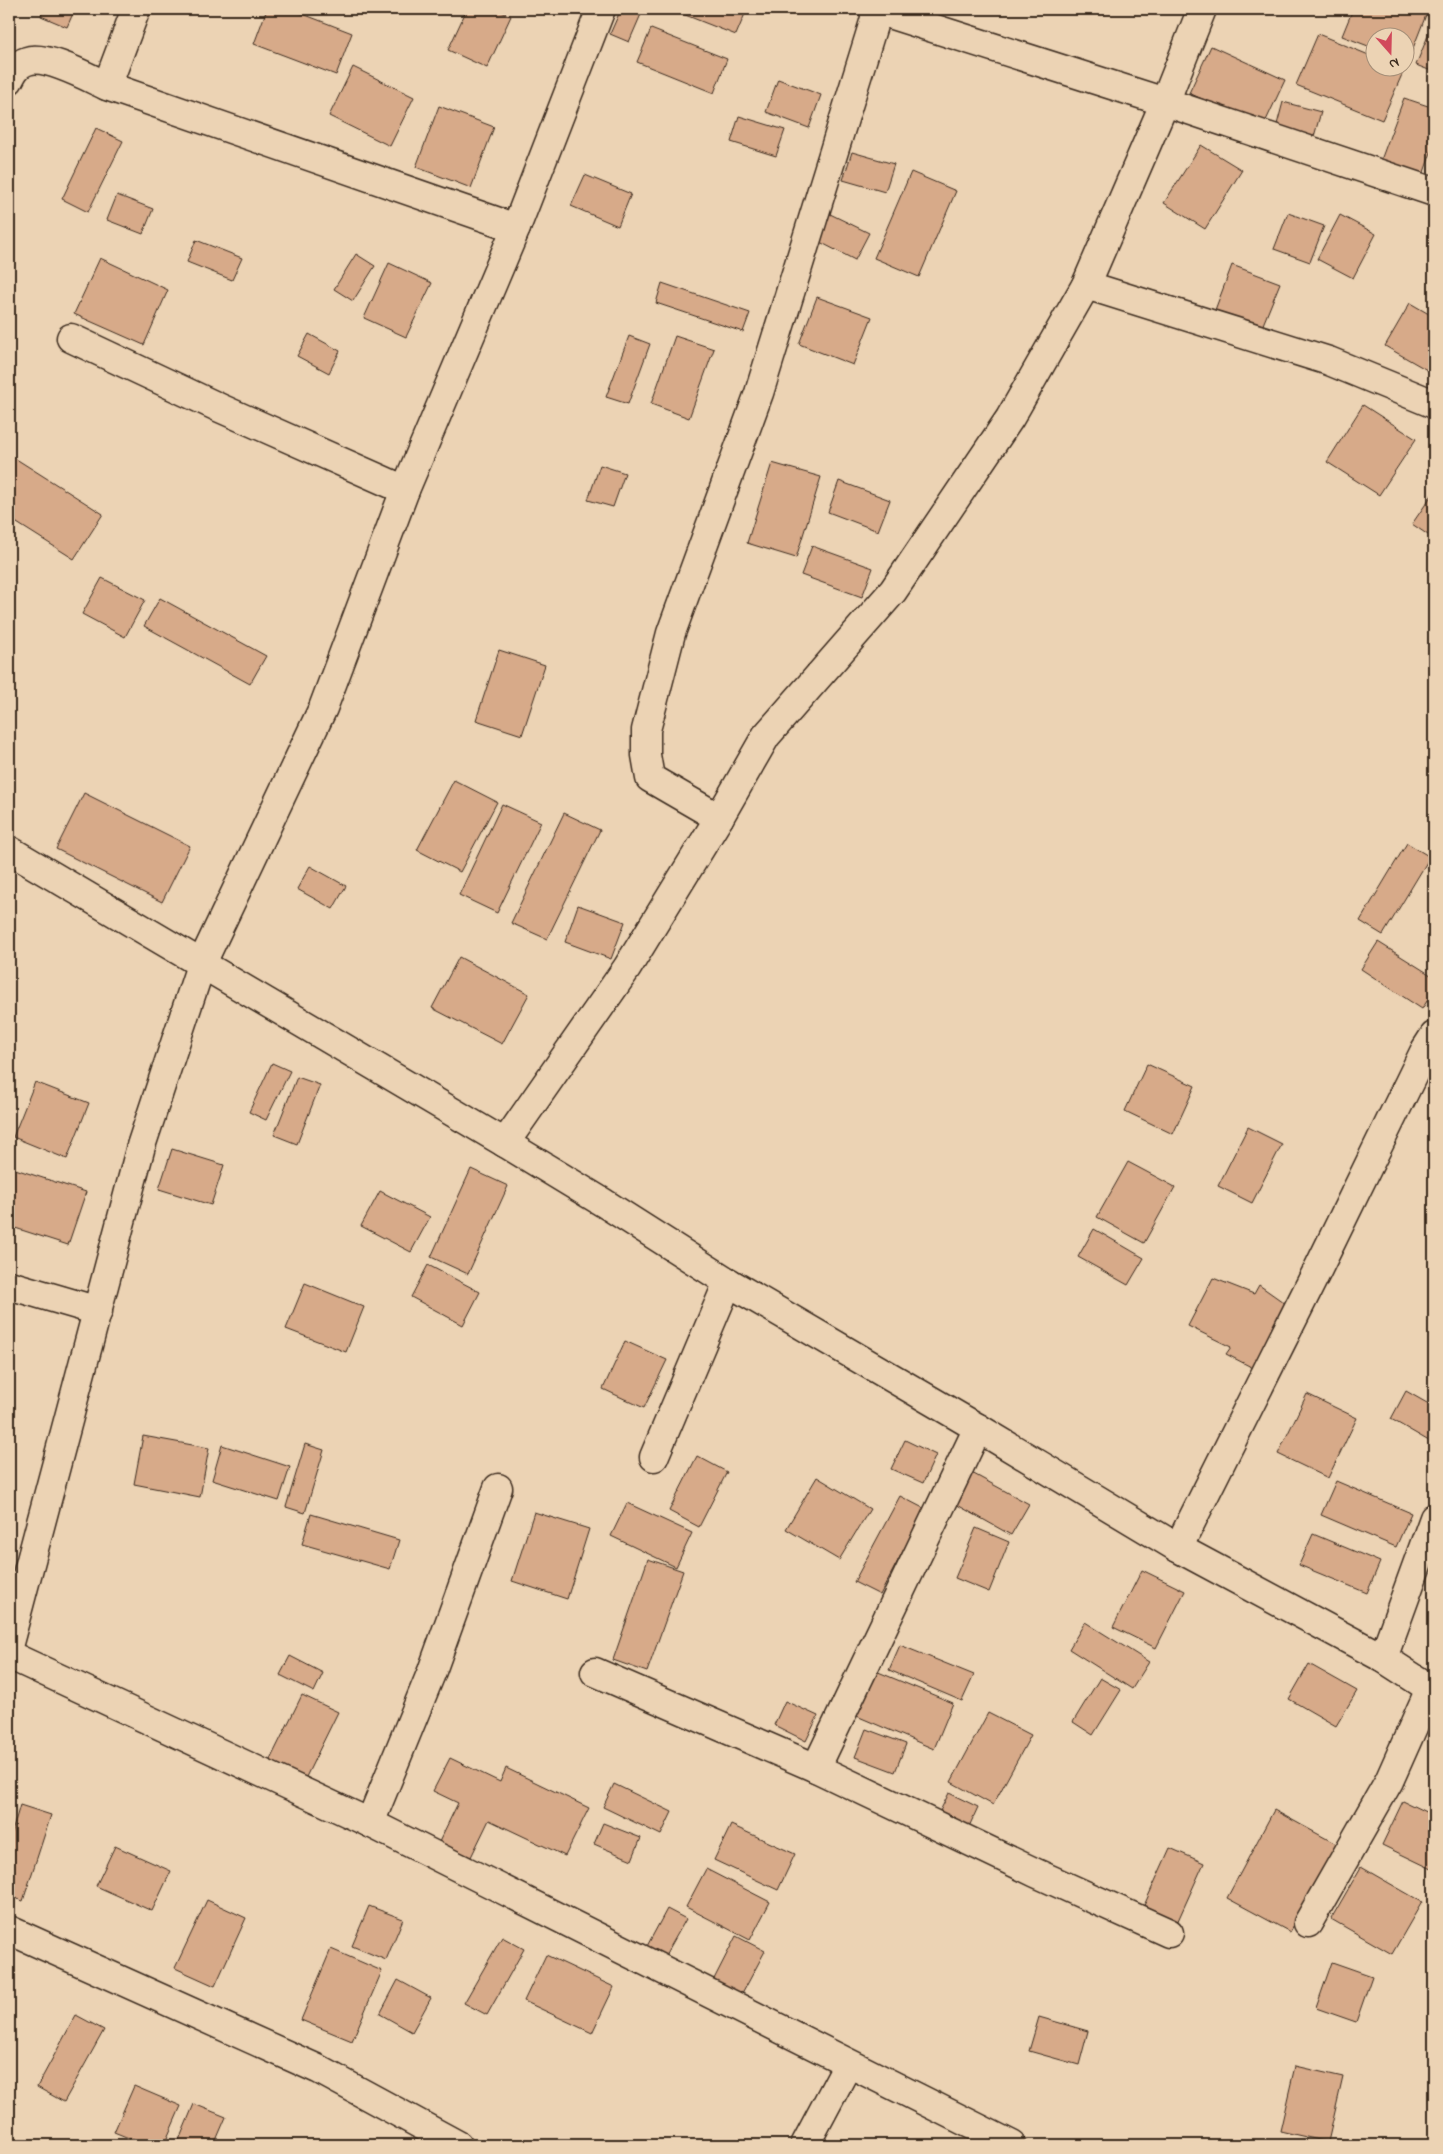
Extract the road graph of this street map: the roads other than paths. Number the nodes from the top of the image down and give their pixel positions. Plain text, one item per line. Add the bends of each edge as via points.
1 (136, 9) edge
2 (601, 9) edge
3 (876, 9) edge
4 (1202, 9) edge
5 (9, 80) edge
6 (107, 86) junction
7 (1165, 102) junction
8 (1434, 192) edge
9 (516, 228) junction
10 (1086, 285) junction
11 (71, 338) dead end
12 (1434, 404) edge
13 (405, 490) junction
14 (719, 818) junction
15 (9, 850) edge
16 (201, 965) junction
17 (1431, 1047) edge
18 (505, 1143) junction
19 (728, 1282) junction
20 (9, 1285) edge
21 (98, 1311) junction
22 (978, 1428) junction
23 (654, 1456) dead end
24 (498, 1488) dead end
25 (1434, 1518) edge
26 (1178, 1548) junction
27 (9, 1643) edge
28 (9, 1655) edge
29 (1383, 1658) junction
30 (595, 1672) dead end
31 (1432, 1690) edge
32 (816, 1768) junction
33 (370, 1823) junction
34 (1308, 1923) dead end
35 (9, 1930) edge
36 (1169, 1933) dead end
37 (848, 2064) junction
38 (458, 2145) edge
39 (804, 2145) edge
40 (1012, 2145) edge

1 - 6 street
2 - 9 street
3 - 7 street
3 - 14 street via 759,393 670,633 646,730 650,778
4 - 7 street
5 - 6 street via 15,68 28,60 47,61
6 - 9 street
7 - 8 street
7 - 10 street
9 - 13 street
10 - 12 street via 1329,361
10 - 14 street via 1010,418 893,591 766,736
11 - 13 street
13 - 16 street via 323,708
14 - 18 street via 627,968
15 - 16 street
16 - 18 street
16 - 21 street via 141,1146
17 - 26 street
18 - 19 street
19 - 22 street
19 - 23 street
20 - 21 street
21 - 27 street
22 - 26 street
22 - 32 street
24 - 33 street via 432,1671
25 - 29 street
26 - 29 street
28 - 33 street
29 - 31 street
30 - 32 street
31 - 34 street via 1389,1780
32 - 36 street
33 - 37 street
35 - 38 street via 318,2069
37 - 39 street
37 - 40 street

